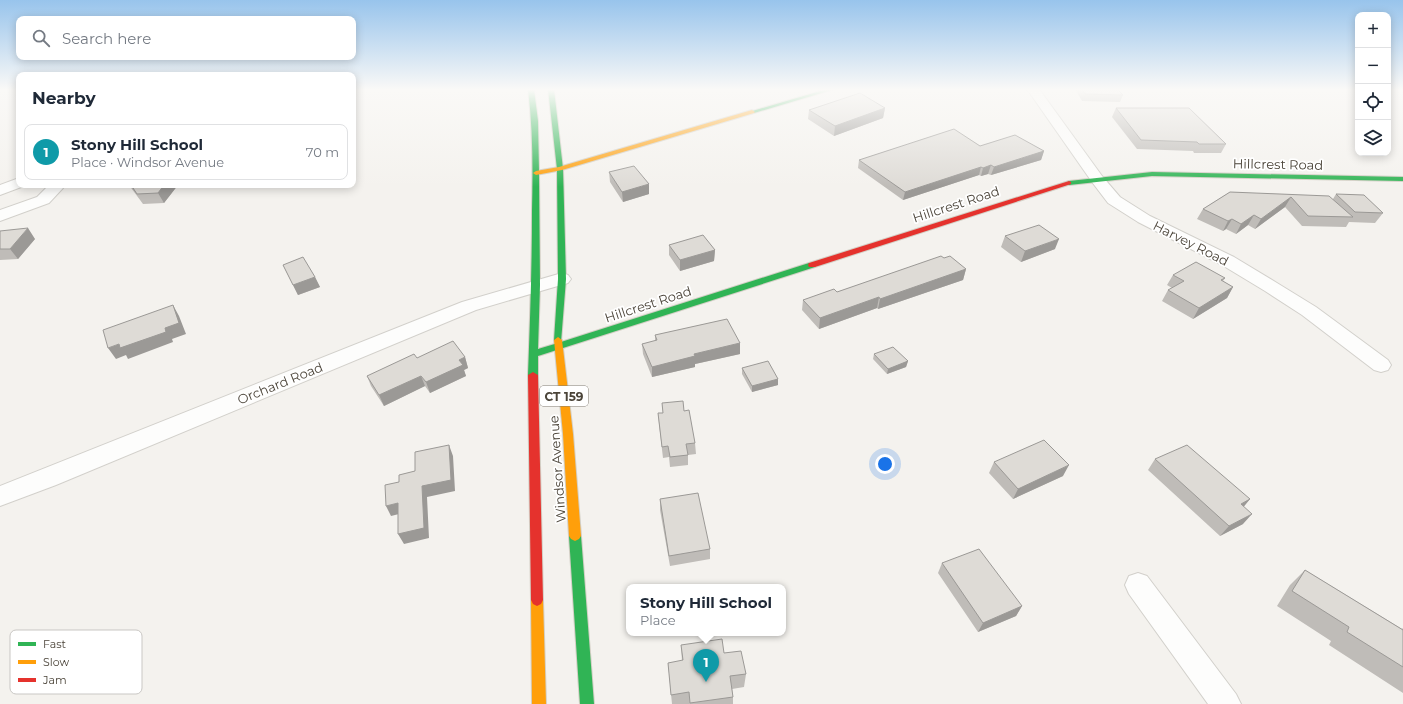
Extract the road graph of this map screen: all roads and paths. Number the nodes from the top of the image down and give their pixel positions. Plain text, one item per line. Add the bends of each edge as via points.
1 (535, 122) edge
2 (555, 122) edge
3 (720, 122) edge
4 (1056, 122) edge
5 (560, 169) junction
6 (536, 173) junction
7 (1096, 179) junction
8 (1403, 179) edge
9 (16, 184) edge
10 (55, 188) edge
11 (0, 190) edge
12 (0, 216) edge
13 (562, 279) junction
14 (536, 285) junction
15 (558, 346) junction
16 (532, 354) junction
17 (1381, 365) dead end
18 (0, 496) edge
19 (1138, 585) dead end
20 (538, 704) edge
21 (587, 704) edge
22 (1226, 704) edge

1 - 6 main road, Windsor Avenue / CT 159
2 - 5 main road, Windsor Avenue / CT 159
3 - 5 main road
4 - 7 street, Harvey Road
5 - 6 main road
5 - 13 main road, Windsor Avenue / CT 159
6 - 14 main road, Windsor Avenue / CT 159
7 - 8 main road, Hillcrest Road via 1152,174
7 - 15 main road, Hillcrest Road via 1067,183
7 - 17 street, Harvey Road via 1114,200 1144,219 1228,261 1271,287 1309,311
9 - 11 street
10 - 12 street via 43,200
13 - 14 street, Orchard Road
13 - 15 main road, Windsor Avenue / CT 159
14 - 16 main road, Windsor Avenue / CT 159
14 - 18 street, Orchard Road via 469,306
15 - 16 main road, Hillcrest Road
15 - 21 main road, Windsor Avenue / CT 159 via 568,434
16 - 20 main road, Windsor Avenue / CT 159
19 - 22 street

